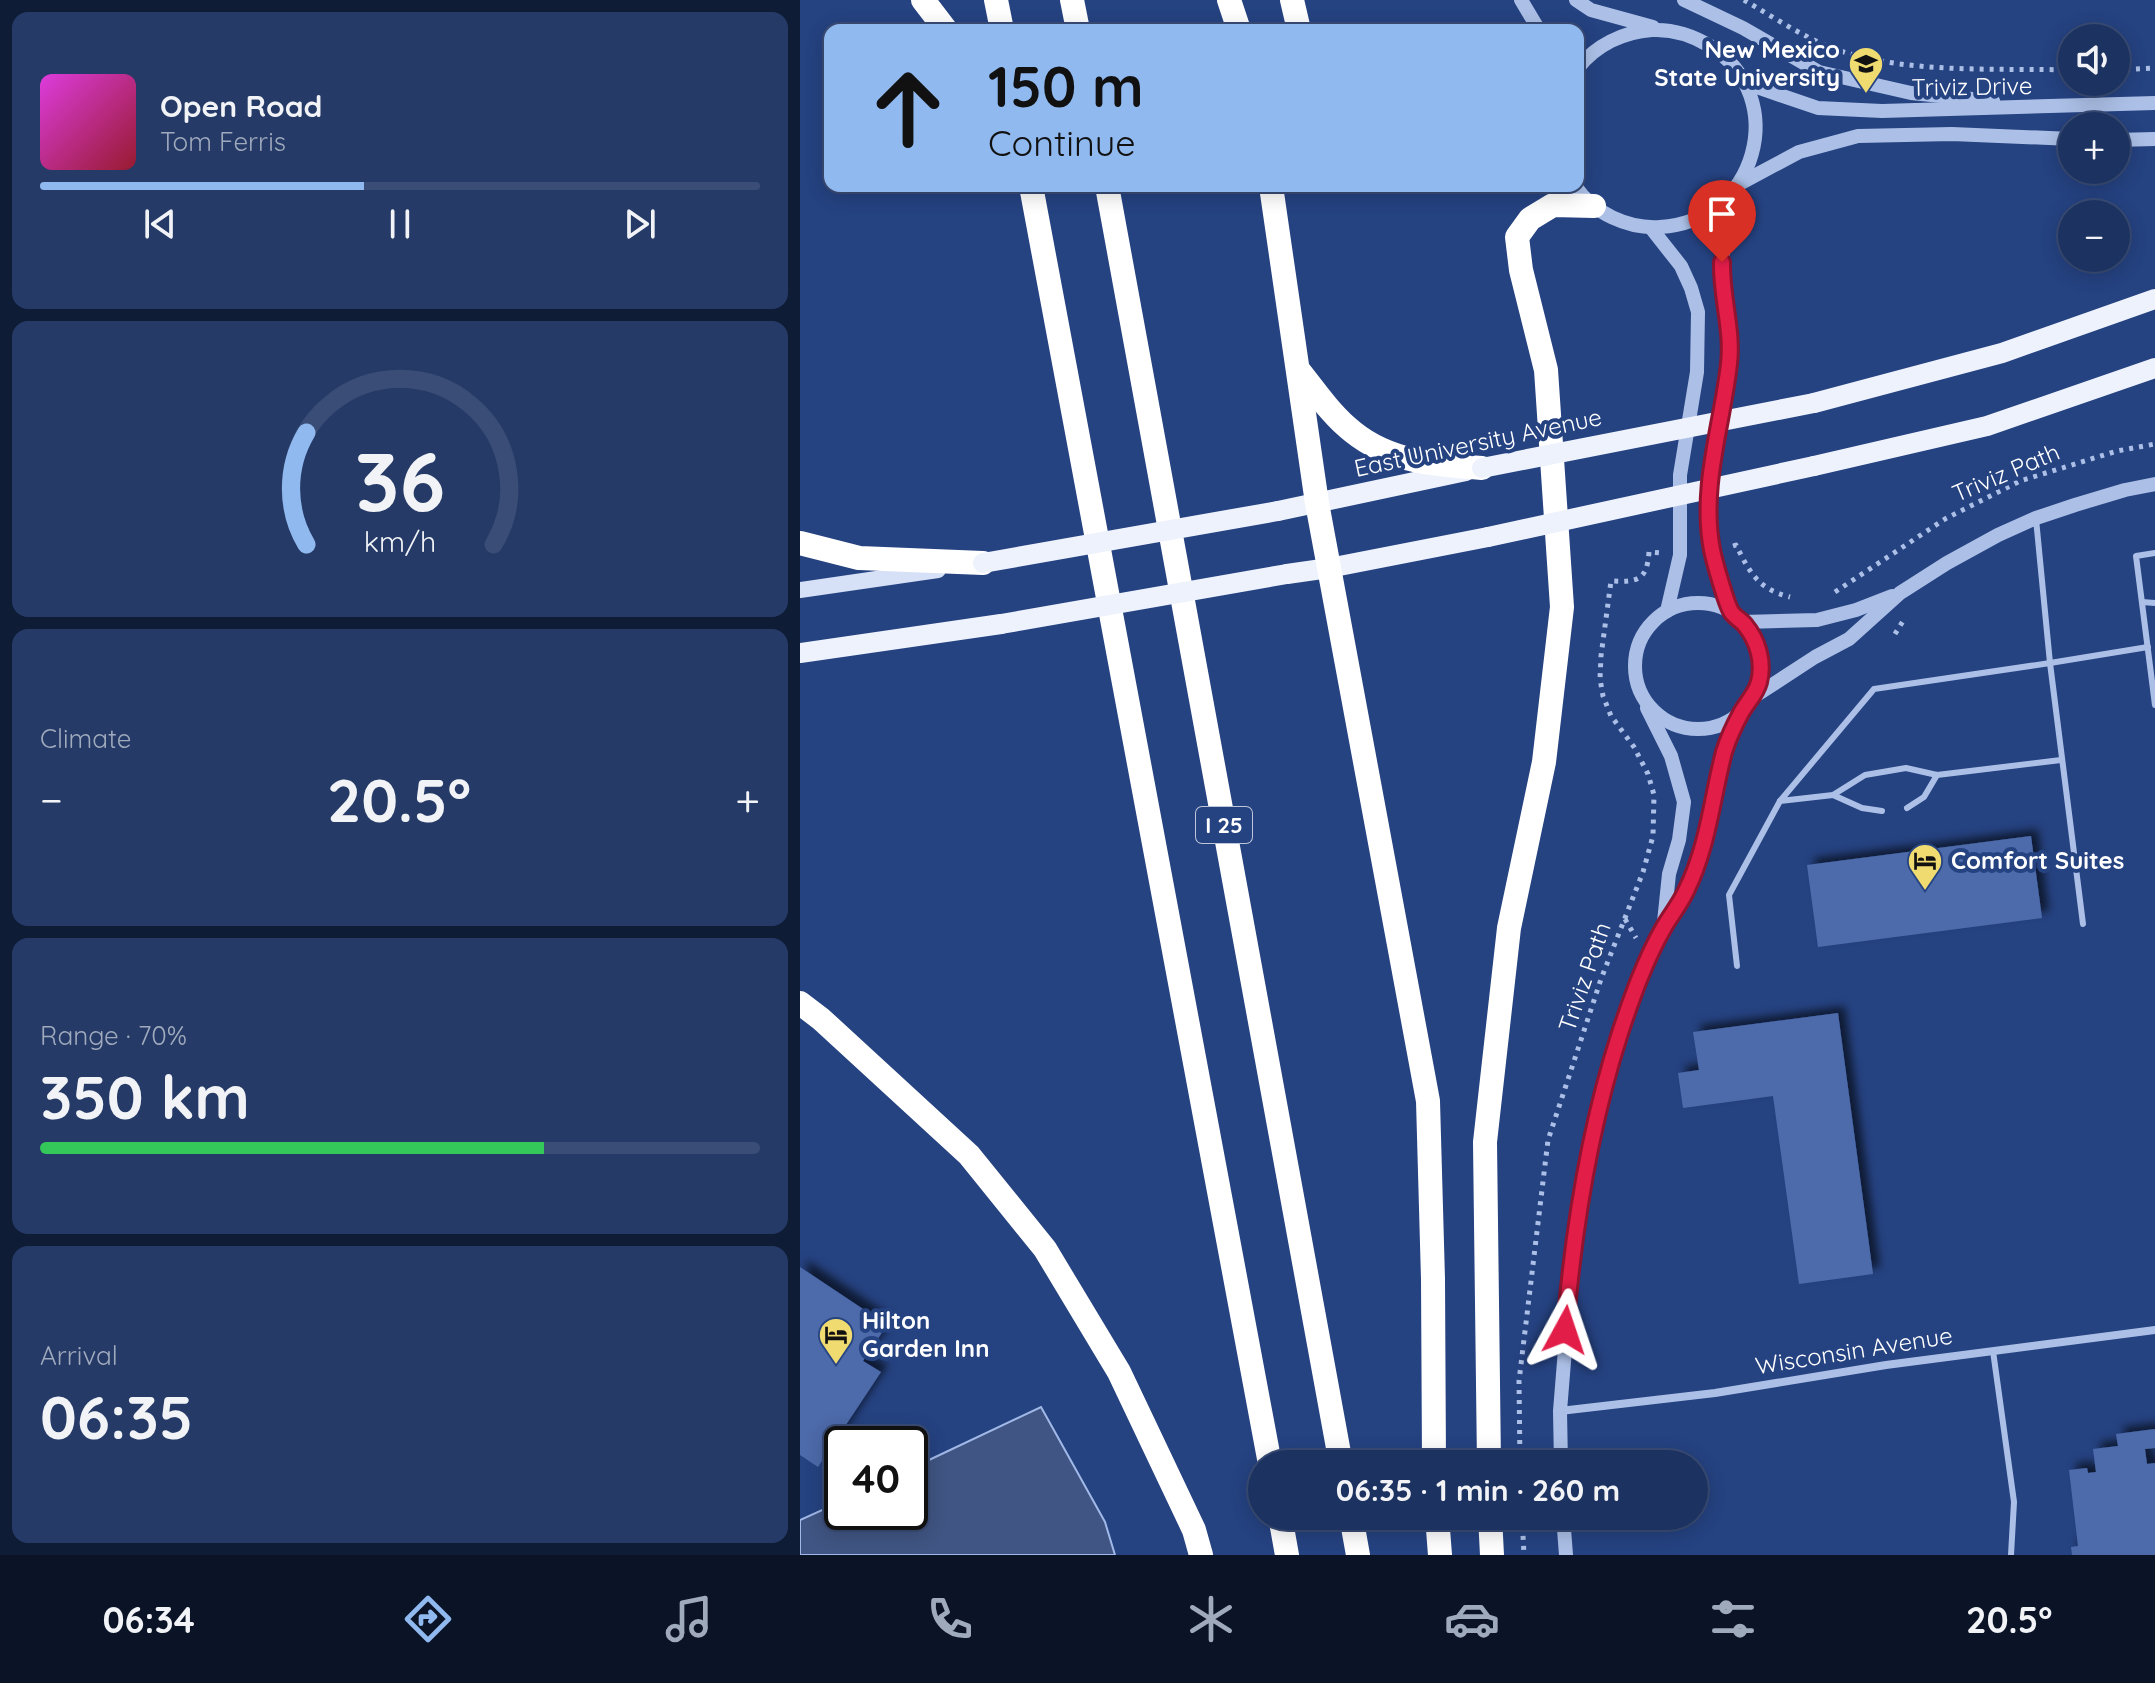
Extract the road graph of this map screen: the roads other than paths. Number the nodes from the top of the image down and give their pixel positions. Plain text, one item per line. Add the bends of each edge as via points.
1 (923, 0) edge
2 (996, 0) edge
3 (1072, 0) edge
4 (1229, 0) edge
5 (1292, 0) edge
6 (1521, 0) edge
7 (1576, 0) edge
8 (1684, 0) edge
9 (941, 24) edge
10 (1001, 24) edge
11 (1077, 24) edge
12 (1237, 24) edge
13 (1298, 24) edge
14 (1535, 24) edge
15 (1661, 30) junction
16 (1584, 60) edge
17 (1745, 83) junction
18 (2155, 103) edge
19 (2057, 107) junction
20 (2058, 138) edge
21 (2155, 139) edge
22 (2130, 140) edge
23 (1740, 183) junction
24 (1017, 192) edge
25 (1032, 192) edge
26 (1108, 192) edge
27 (1272, 192) edge
28 (1581, 192) edge
29 (1727, 199) junction
30 (1594, 206) junction
31 (1651, 228) junction
32 (1045, 262) junction
33 (2155, 299) edge
34 (2155, 368) edge
35 (1299, 371) junction
36 (1482, 468) junction
37 (2155, 484) edge
38 (1317, 503) junction
39 (2036, 518) junction
40 (800, 543) edge
41 (2155, 553) edge
42 (983, 563) junction
43 (1329, 568) junction
44 (800, 590) edge
45 (1900, 593) junction
46 (2142, 602) junction
47 (2155, 603) edge
48 (1667, 611) junction
49 (1737, 618) junction
50 (2148, 647) junction
51 (800, 653) edge
52 (2050, 663) junction
53 (1642, 697) junction
54 (1752, 698) junction
55 (2155, 701) edge
56 (1742, 712) junction
57 (2061, 760) junction
58 (1937, 775) junction
59 (1833, 795) junction
60 (1780, 801) junction
61 (1907, 808) dead end
62 (1882, 811) dead end
63 (2083, 924) dead end
64 (1663, 928) junction
65 (1737, 966) dead end
66 (800, 1003) edge
67 (2155, 1330) edge
68 (1993, 1351) junction
69 (1560, 1411) junction
70 (1267, 1450) edge
71 (1338, 1450) edge
72 (1434, 1450) edge
73 (1489, 1450) edge
74 (1561, 1450) edge
75 (1283, 1530) edge
76 (1354, 1530) edge
77 (1438, 1530) edge
78 (1491, 1530) edge
79 (1564, 1530) edge
80 (1201, 1555) edge
81 (1287, 1555) edge
82 (1358, 1555) edge
83 (1440, 1555) edge
84 (1492, 1555) edge
85 (1566, 1555) edge
86 (2011, 1555) edge

1 - 9 highway
2 - 10 highway
3 - 11 highway
4 - 12 highway
5 - 13 highway
6 - 14 street
7 - 15 street via 1591,10
8 - 19 street via 1819,72 1911,93
15 - 16 street via 1620,36
15 - 17 street via 1710,46
17 - 19 street, Triviz Drive via 1818,108
17 - 23 street via 1755,134
18 - 19 street, Triviz Drive
20 - 23 street, Triviz Drive via 1858,136 1799,152
21 - 22 street
23 - 29 street
24 - 32 highway
25 - 32 highway
26 - 71 highway, I 25
27 - 35 highway
28 - 30 street
29 - 31 street via 1692,221
29 - 49 street via 1722,281 1729,361 1708,519 1713,552
30 - 31 street via 1631,225
30 - 73 highway via 1553,205 1530,219 1517,237 1546,370 1562,607 1544,762 1509,928 1485,1142
31 - 48 street via 1681,266 1698,312 1697,372 1680,475 1680,555
32 - 70 highway
33 - 36 main road, East University Avenue, bridge via 2002,353 1814,403
34 - 43 main road, bridge via 1987,426
35 - 36 highway via 1352,432 1378,448 1420,462
35 - 38 highway
36 - 38 main road, East University Avenue
37 - 39 street
38 - 42 main road, East University Avenue, bridge
38 - 43 highway
39 - 45 street
39 - 52 lane
40 - 42 highway via 859,558
41 - 46 lane via 2136,556
42 - 44 main road, East University Avenue
43 - 51 main road, bridge
43 - 72 highway via 1428,1101
45 - 49 street via 1817,620
45 - 54 street via 1849,639
46 - 47 lane
46 - 50 lane
48 - 49 street via 1699,603 1716,605
48 - 53 street via 1643,633 1637,649 1635,673
49 - 54 street via 1759,651 1759,684
50 - 52 lane
50 - 55 lane
52 - 57 lane
52 - 60 lane via 1874,689
53 - 56 street via 1665,720 1696,730 1730,723
53 - 64 street via 1671,756 1684,802
54 - 56 street
56 - 64 street via 1725,749 1701,853
57 - 58 lane
57 - 63 lane
58 - 59 lane via 1906,768 1865,775
58 - 61 lane via 1924,797
59 - 60 lane
59 - 62 lane
60 - 65 lane via 1729,895
64 - 69 street via 1619,1035 1592,1145 1573,1251
66 - 80 highway via 969,1155 1045,1249 1119,1372
67 - 68 street, Wisconsin Avenue
68 - 69 street, Wisconsin Avenue
68 - 86 lane via 2014,1502
69 - 74 street
75 - 81 highway
76 - 82 highway
77 - 83 highway
78 - 84 highway
79 - 85 street

